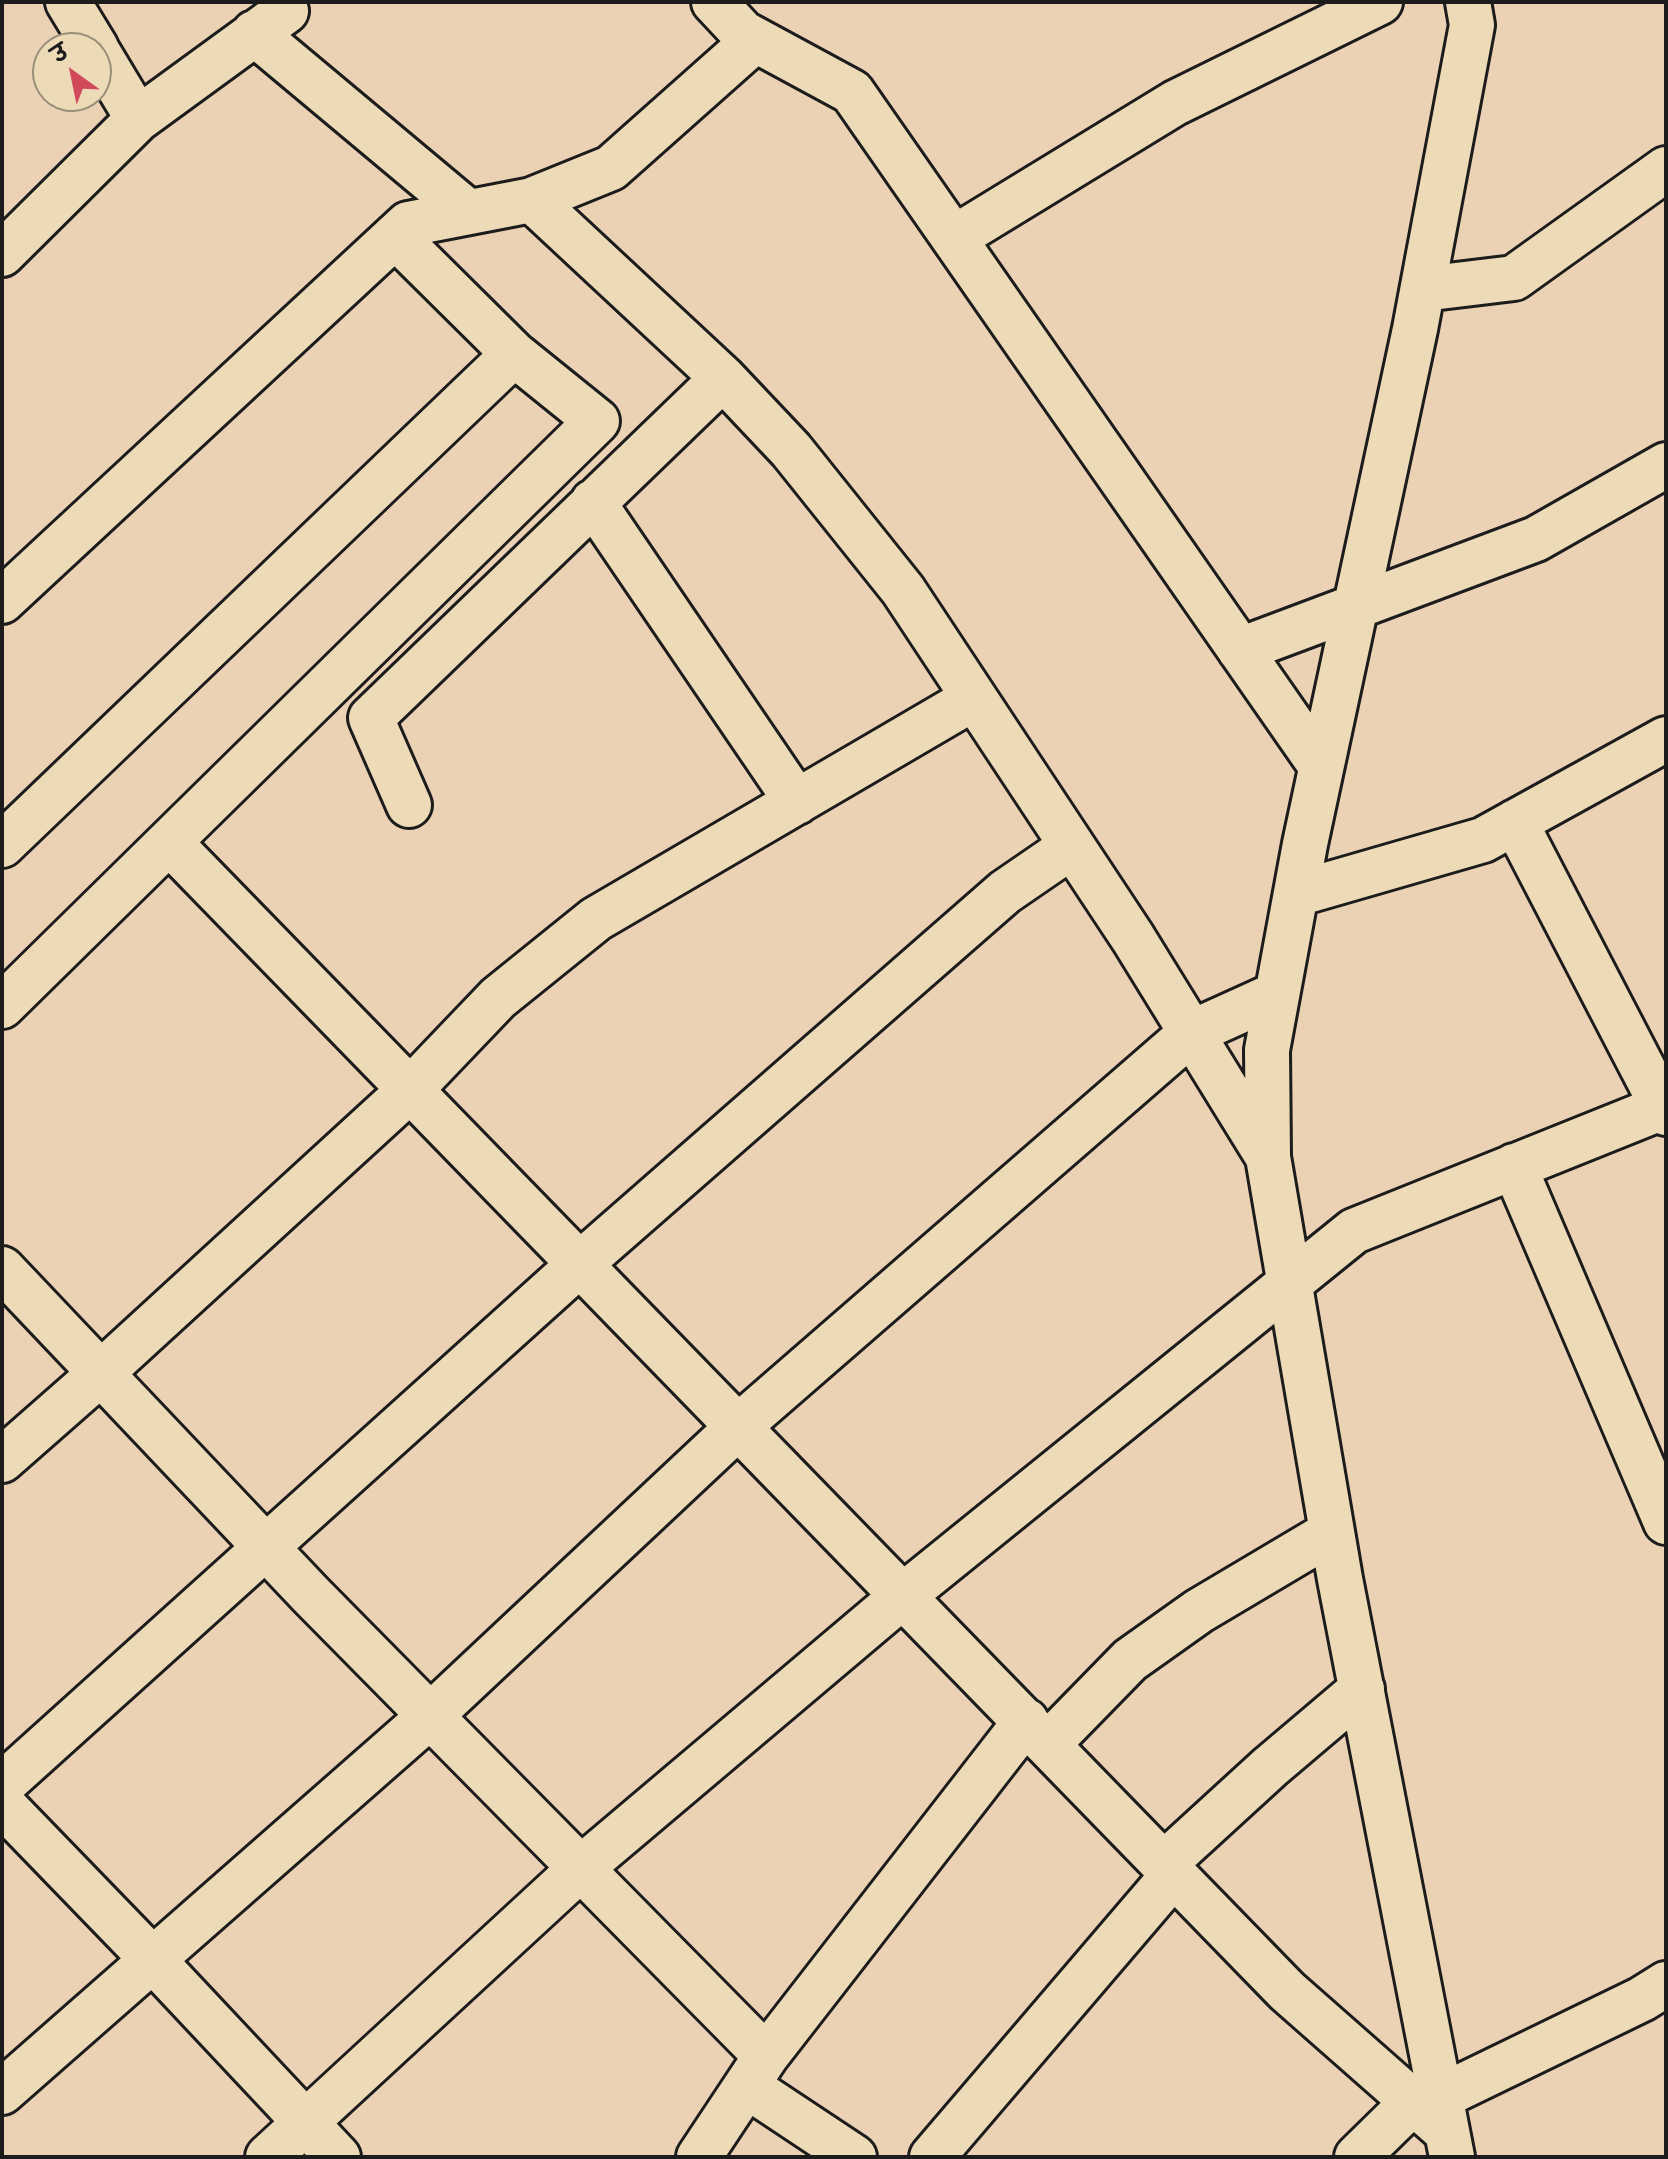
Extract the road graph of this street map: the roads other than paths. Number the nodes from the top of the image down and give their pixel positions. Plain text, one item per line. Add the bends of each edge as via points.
1 (68, 2) edge
2 (714, 2) edge
3 (1380, 2) edge
4 (1468, 2) edge
5 (86, 32) edge
6 (755, 40) junction
7 (112, 75) edge
8 (138, 119) junction
9 (1666, 169) edge
10 (532, 200) junction
11 (468, 212) junction
12 (395, 236) junction
13 (954, 238) junction
14 (2, 254) edge
15 (1423, 289) junction
16 (514, 354) junction
17 (723, 378) junction
18 (1666, 465) edge
19 (593, 502) junction
20 (2, 601) edge
21 (1356, 607) junction
22 (1240, 650) junction
23 (974, 698) junction
24 (1666, 739) edge
25 (1321, 766) junction
26 (797, 802) junction
27 (409, 805) dead end
28 (1515, 822) junction
29 (169, 842) junction
30 (2, 845) edge
31 (1072, 846) junction
32 (1296, 894) junction
33 (1277, 994) junction
34 (2, 1006) edge
35 (1191, 1033) junction
36 (411, 1089) junction
37 (1664, 1110) edge
38 (1268, 1157) junction
39 (1514, 1166) junction
40 (581, 1263) junction
41 (2, 1269) edge
42 (1290, 1284) junction
43 (101, 1373) junction
44 (739, 1426) junction
45 (2, 1460) edge
46 (1666, 1522) edge
47 (1332, 1532) junction
48 (265, 1546) junction
49 (904, 1595) junction
50 (1362, 1689) junction
51 (430, 1716) junction
52 (1037, 1732) junction
53 (2, 1785) edge
54 (2, 1804) edge
55 (580, 1869) junction
56 (1169, 1869) junction
57 (153, 1960) junction
58 (1666, 1984) edge
59 (756, 2071) junction
60 (2, 2092) edge
61 (1438, 2122) edge
62 (306, 2123) junction
63 (268, 2157) edge
64 (338, 2157) edge
65 (699, 2157) edge
66 (854, 2157) edge
67 (932, 2157) edge
68 (1357, 2157) edge

1 - 5 street
2 - 6 street
3 - 13 street via 1175,103
4 - 15 street via 1472,25
6 - 10 street via 611,168
6 - 13 street via 852,92
7 - 8 street
8 - 11 street via 270,22
8 - 14 street
9 - 15 street via 1514,278
10 - 11 street
10 - 17 street
11 - 12 street via 408,224
12 - 16 street
12 - 20 street
13 - 22 street
15 - 21 street
16 - 29 street via 597,421
16 - 30 street
17 - 19 street
17 - 23 street via 791,450 903,590
18 - 21 street via 1536,539
19 - 26 street
19 - 27 street via 371,718
21 - 22 street
21 - 25 street
22 - 25 street
23 - 26 street
23 - 31 street
24 - 28 street
25 - 32 street
26 - 36 street via 596,919 498,998
28 - 32 street via 1483,840
28 - 37 street
29 - 34 street
29 - 36 street
31 - 35 street
31 - 40 street via 1005,892
32 - 33 street
33 - 35 street
33 - 38 street via 1267,1050
35 - 38 street
35 - 44 street
36 - 40 street
36 - 43 street
37 - 39 street
38 - 42 street
39 - 42 street via 1354,1231
39 - 46 street
40 - 44 street
40 - 48 street
41 - 43 street
42 - 47 street
42 - 49 street
43 - 45 street
43 - 48 street
44 - 49 street
44 - 51 street
47 - 50 street
47 - 52 street via 1199,1611
48 - 51 street
48 - 53 street
49 - 52 street
49 - 55 street
50 - 56 street via 1270,1767
50 - 61 street
51 - 55 street
51 - 57 street
52 - 56 street
52 - 59 street
54 - 57 street
55 - 59 street
55 - 62 street
56 - 61 street via 1287,1991
56 - 67 street
57 - 60 street
57 - 62 street
58 - 61 street
59 - 65 street
59 - 66 street
61 - 68 street
62 - 63 street
62 - 64 street

